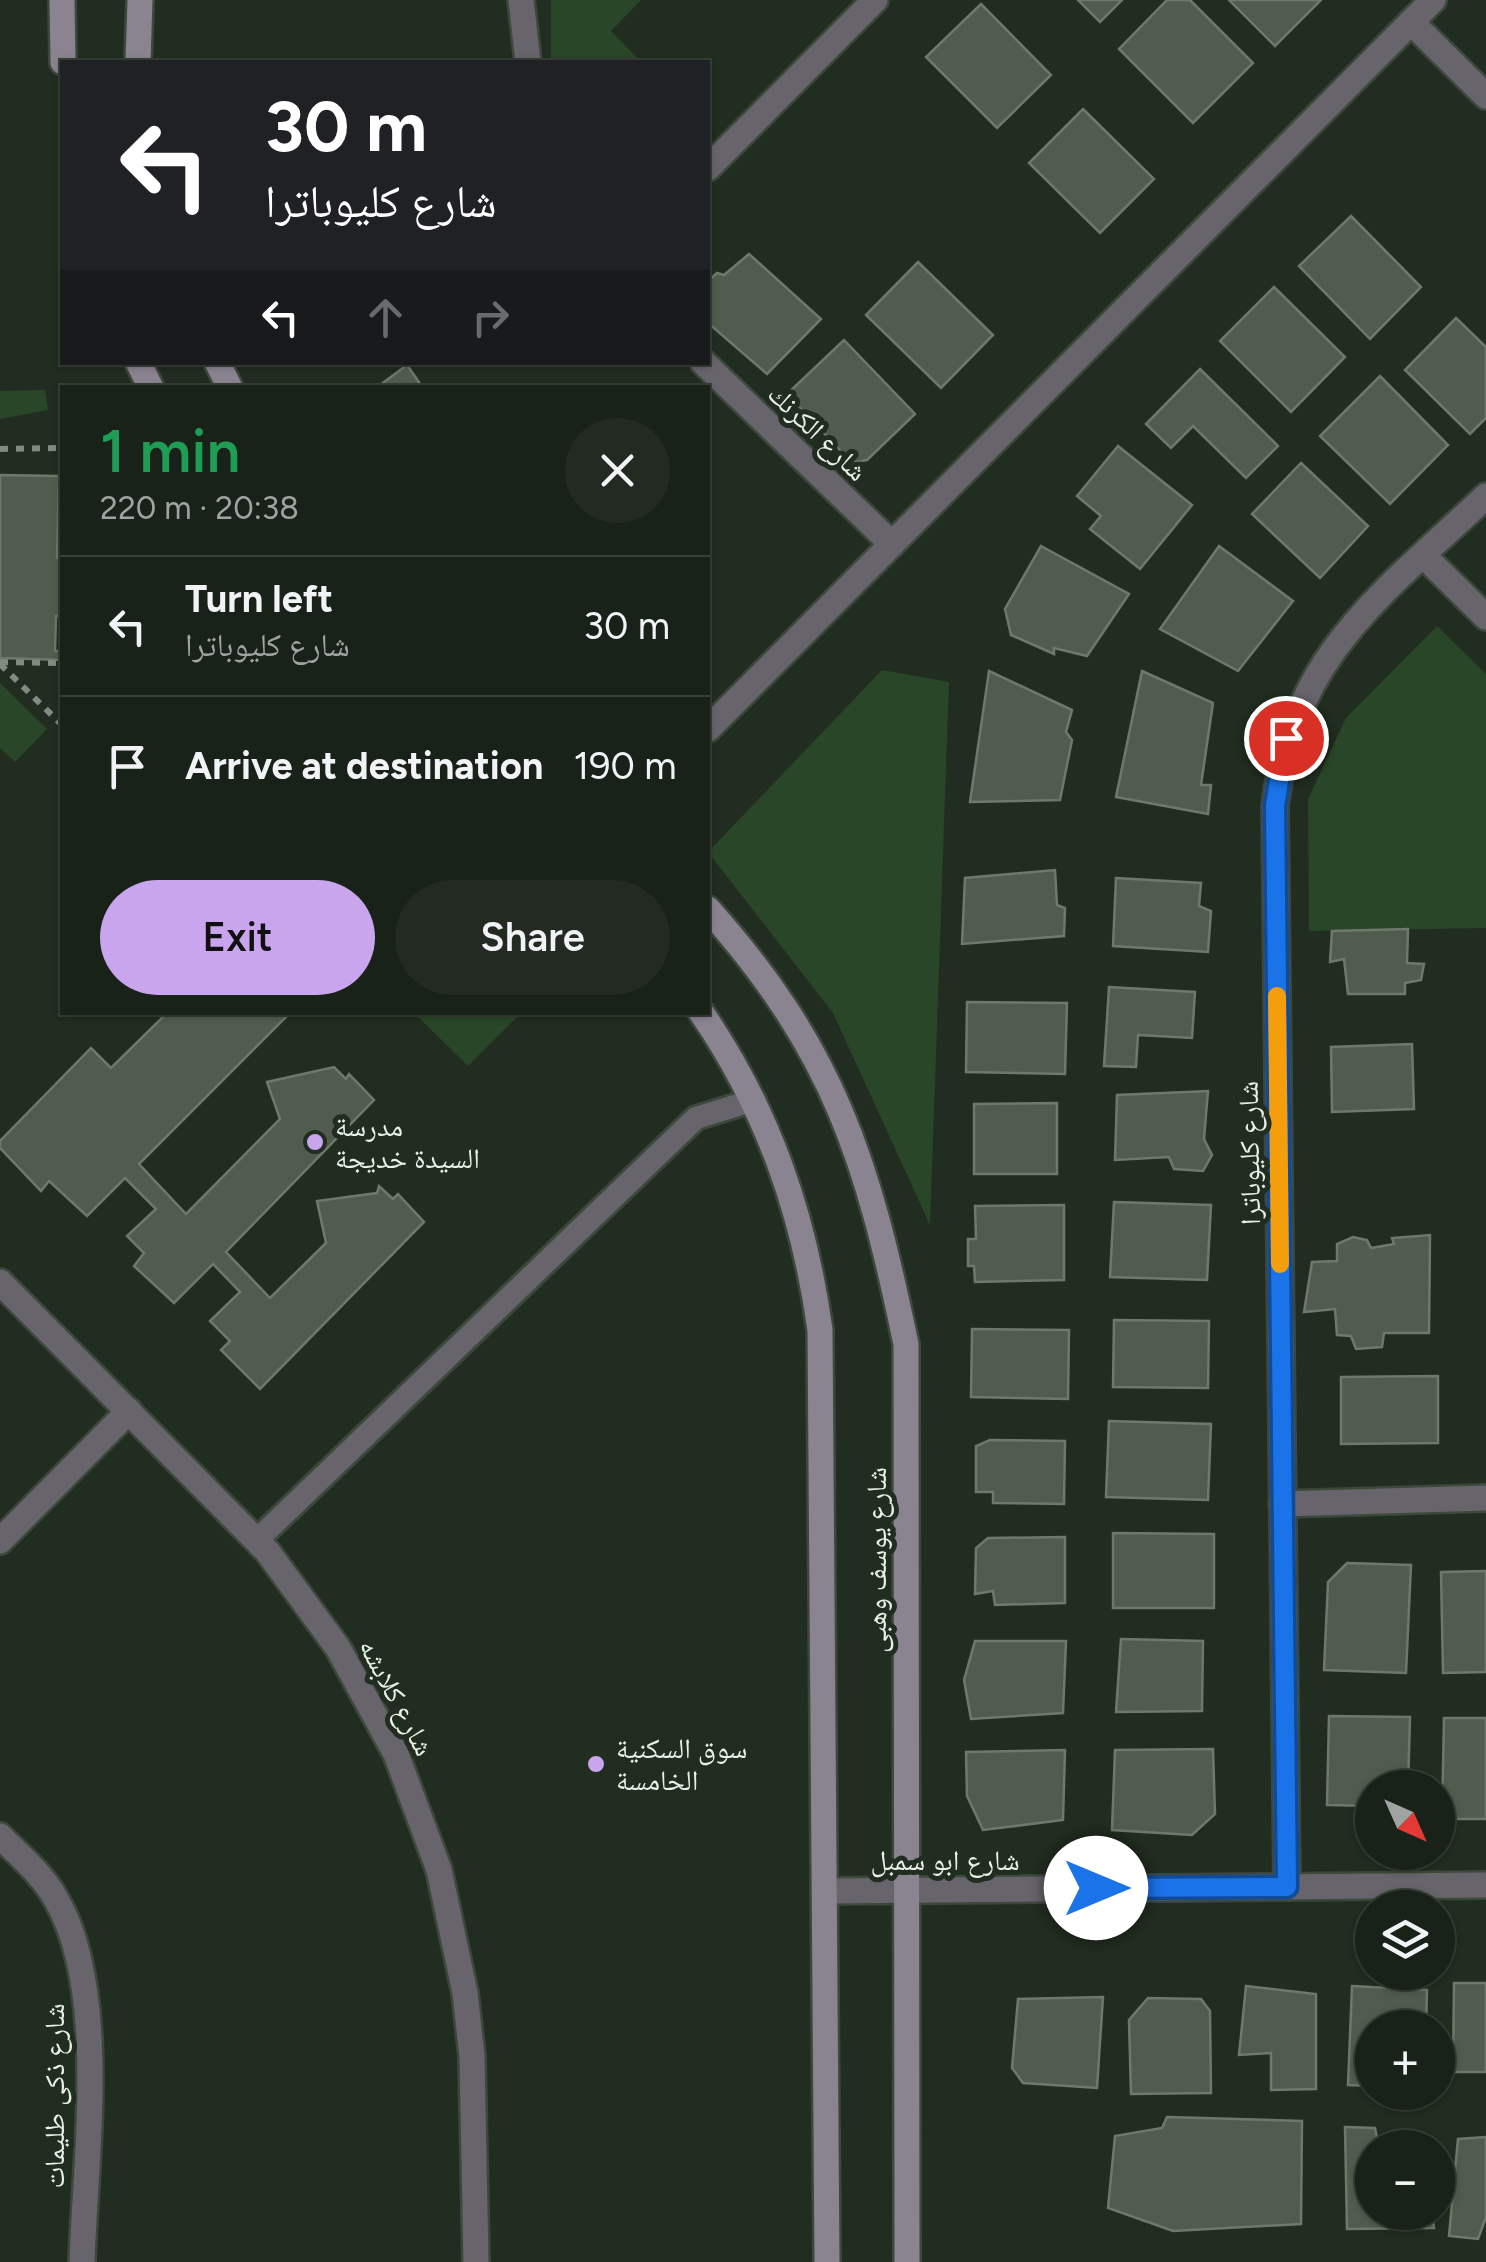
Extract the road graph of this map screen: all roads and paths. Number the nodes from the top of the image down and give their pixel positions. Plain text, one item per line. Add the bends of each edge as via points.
1 (62, 0) edge
2 (140, 0) edge
3 (520, 0) edge
4 (875, 0) edge
5 (1433, 0) edge
6 (1411, 22) junction
7 (63, 60) edge
8 (138, 60) edge
9 (528, 60) edge
10 (1486, 96) edge
11 (710, 166) edge
12 (706, 365) edge
13 (60, 448) edge
14 (0, 449) edge
15 (1486, 496) edge
16 (892, 544) junction
17 (1424, 555) junction
18 (1486, 617) edge
19 (0, 663) edge
20 (60, 663) edge
21 (60, 723) edge
22 (710, 727) edge
23 (710, 911) edge
24 (703, 1015) edge
25 (754, 1100) junction
26 (0, 1282) edge
27 (129, 1411) junction
28 (1486, 1498) edge
29 (1282, 1504) junction
30 (257, 1540) junction
31 (0, 1541) edge
32 (0, 1836) edge
33 (1486, 1885) edge
34 (1287, 1887) junction
35 (825, 1890) junction
36 (906, 1890) junction
37 (82, 2262) edge
38 (476, 2262) edge
39 (827, 2262) edge
40 (907, 2262) edge

1 - 7 street
2 - 8 street
3 - 9 street
4 - 11 street
5 - 6 street
6 - 10 street
6 - 16 street
12 - 16 street, شارع الكرنك
13 - 14 path
15 - 17 street, شارع كليوباترا
16 - 22 street
17 - 18 street
17 - 29 street, شارع كليوباترا via 1333,647 1299,706 1279,772
19 - 20 path
19 - 21 path
23 - 36 street, شارع يوسف وهبى via 781,1000 846,1117 884,1236 906,1344
24 - 25 street, شارع يوسف وهبى
25 - 30 lane via 696,1118
25 - 35 street, شارع يوسف وهبى via 801,1223 820,1330
26 - 27 street, شارع كلابشه
27 - 30 street, شارع كلابشه
27 - 31 street
28 - 29 street
29 - 34 street, شارع كليوباترا
30 - 38 street, شارع كلابشه via 305,1598 369,1700 439,1870 472,2056
32 - 37 street, شارع ذكى طليمات via 55,1897 79,1958 88,2061
33 - 34 street, شارع ابو سمبل
34 - 36 street, شارع ابو سمبل
35 - 36 street, شارع ابو سمبل
35 - 39 street, شارع يوسف وهبى
36 - 40 street, شارع يوسف وهبى

